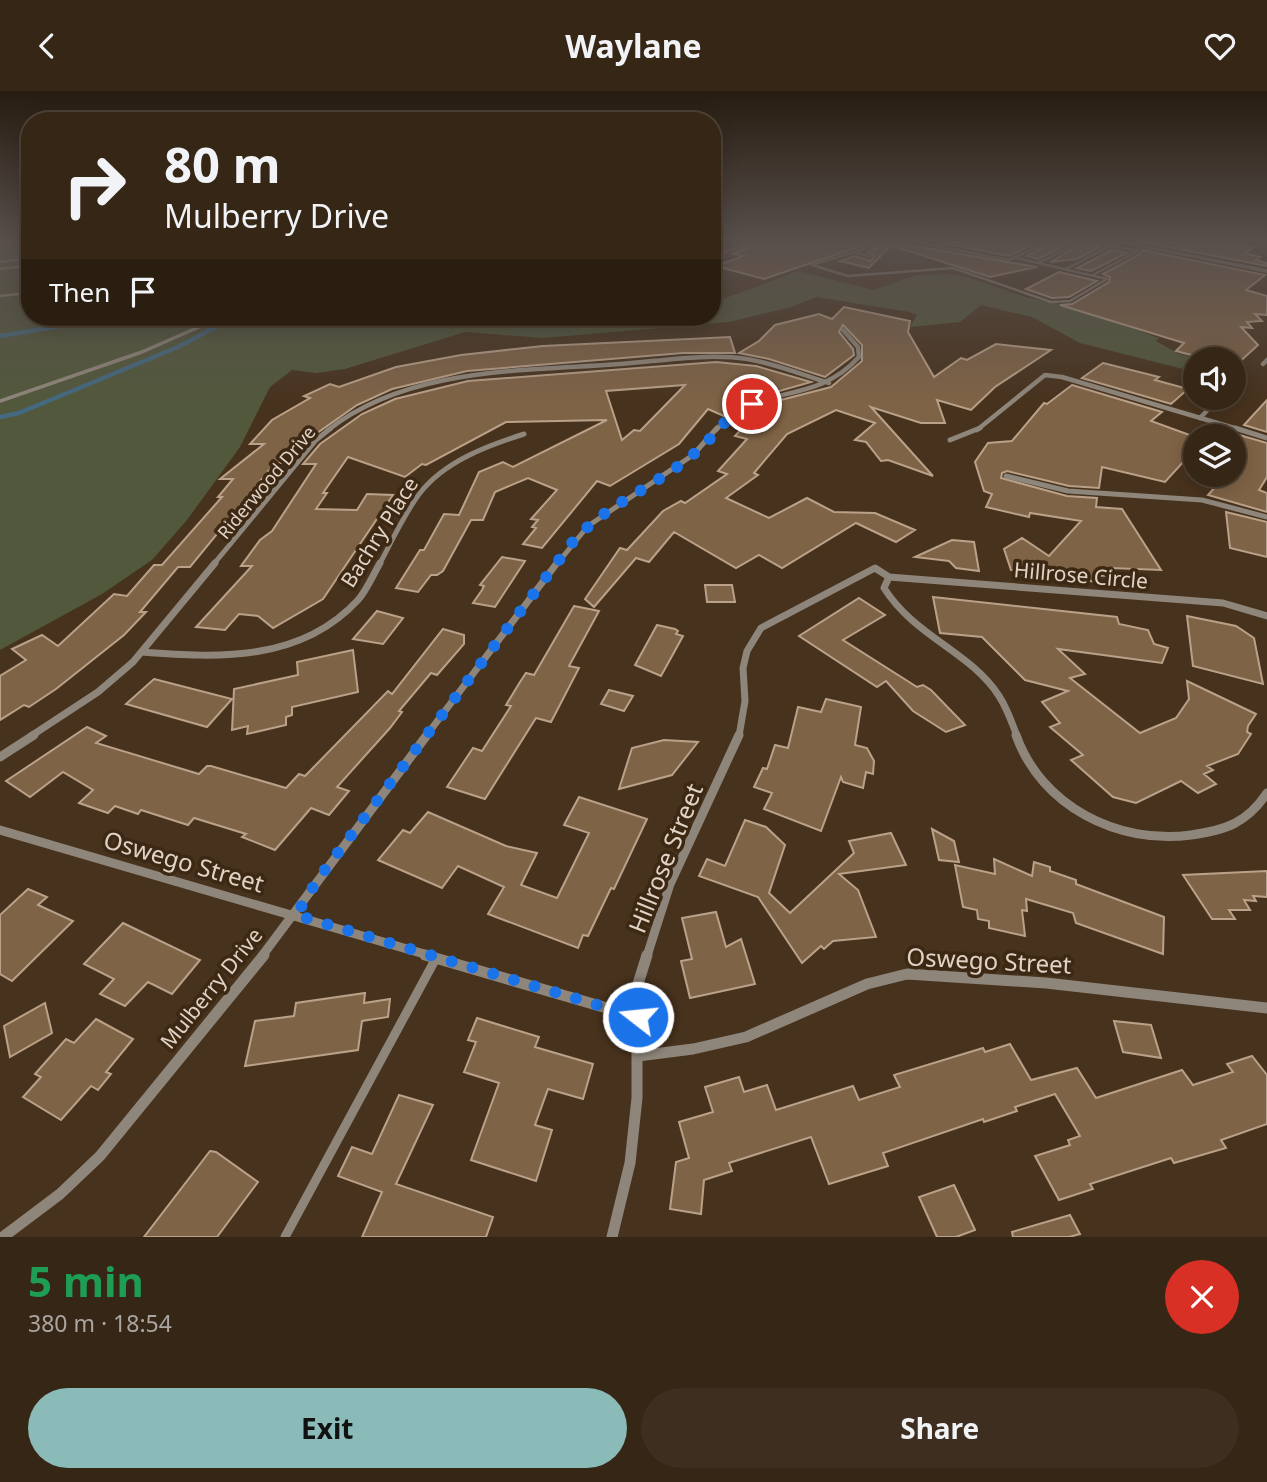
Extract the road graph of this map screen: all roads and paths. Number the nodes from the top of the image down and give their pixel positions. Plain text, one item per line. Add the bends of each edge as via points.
1 (1031, 295) edge
2 (1076, 295) edge
3 (202, 326) edge
4 (842, 330) dead end
5 (829, 383) junction
6 (0, 401) edge
7 (1208, 410) edge
8 (1200, 418) junction
9 (524, 434) dead end
10 (1267, 438) edge
11 (950, 440) dead end
12 (1006, 476) dead end
13 (1267, 517) edge
14 (875, 568) joint
15 (889, 577) junction
16 (1267, 616) edge
17 (142, 652) junction
18 (0, 757) edge
19 (1267, 793) edge
20 (0, 830) edge
21 (296, 915) junction
22 (437, 957) junction
23 (1267, 1008) edge
24 (638, 1017) junction
25 (638, 1056) junction
26 (3, 1237) edge
27 (285, 1237) edge
28 (612, 1237) edge

1 - 2 lane via 1064,302
3 - 6 lane
4 - 5 street, Mulberry Drive via 858,347 859,357
5 - 17 street, Riderwood Drive via 749,359 712,357 467,376 382,400 341,420 316,440
5 - 21 street, Mulberry Drive via 733,412 695,454 609,508 583,530
7 - 8 street
8 - 10 street
8 - 11 street via 1045,375 974,433
9 - 17 street, Bachry Place via 497,442 430,481 360,598 318,632 276,649 231,658
12 - 13 street via 1068,491 1202,500
14 - 15 street, Hillrose Circle
14 - 24 street, Hillrose Street via 785,614 752,637 743,668 745,701 737,740 670,884 637,988
15 - 16 street, Hillrose Circle via 1223,603
15 - 19 street via 884,588 900,613 992,686 1009,713 1026,763 1066,803 1130,833 1165,838 1230,829 1247,819
17 - 18 street, Riderwood Drive via 98,692
20 - 21 street, Oswego Street
21 - 22 street, Oswego Street
21 - 26 street, Mulberry Drive via 100,1156 60,1194
22 - 24 street, Oswego Street
22 - 27 lane
23 - 25 street, Oswego Street via 1029,979 902,975 865,983 735,1041
24 - 25 street, Hillrose Street
25 - 28 street, Hillrose Street via 630,1163

